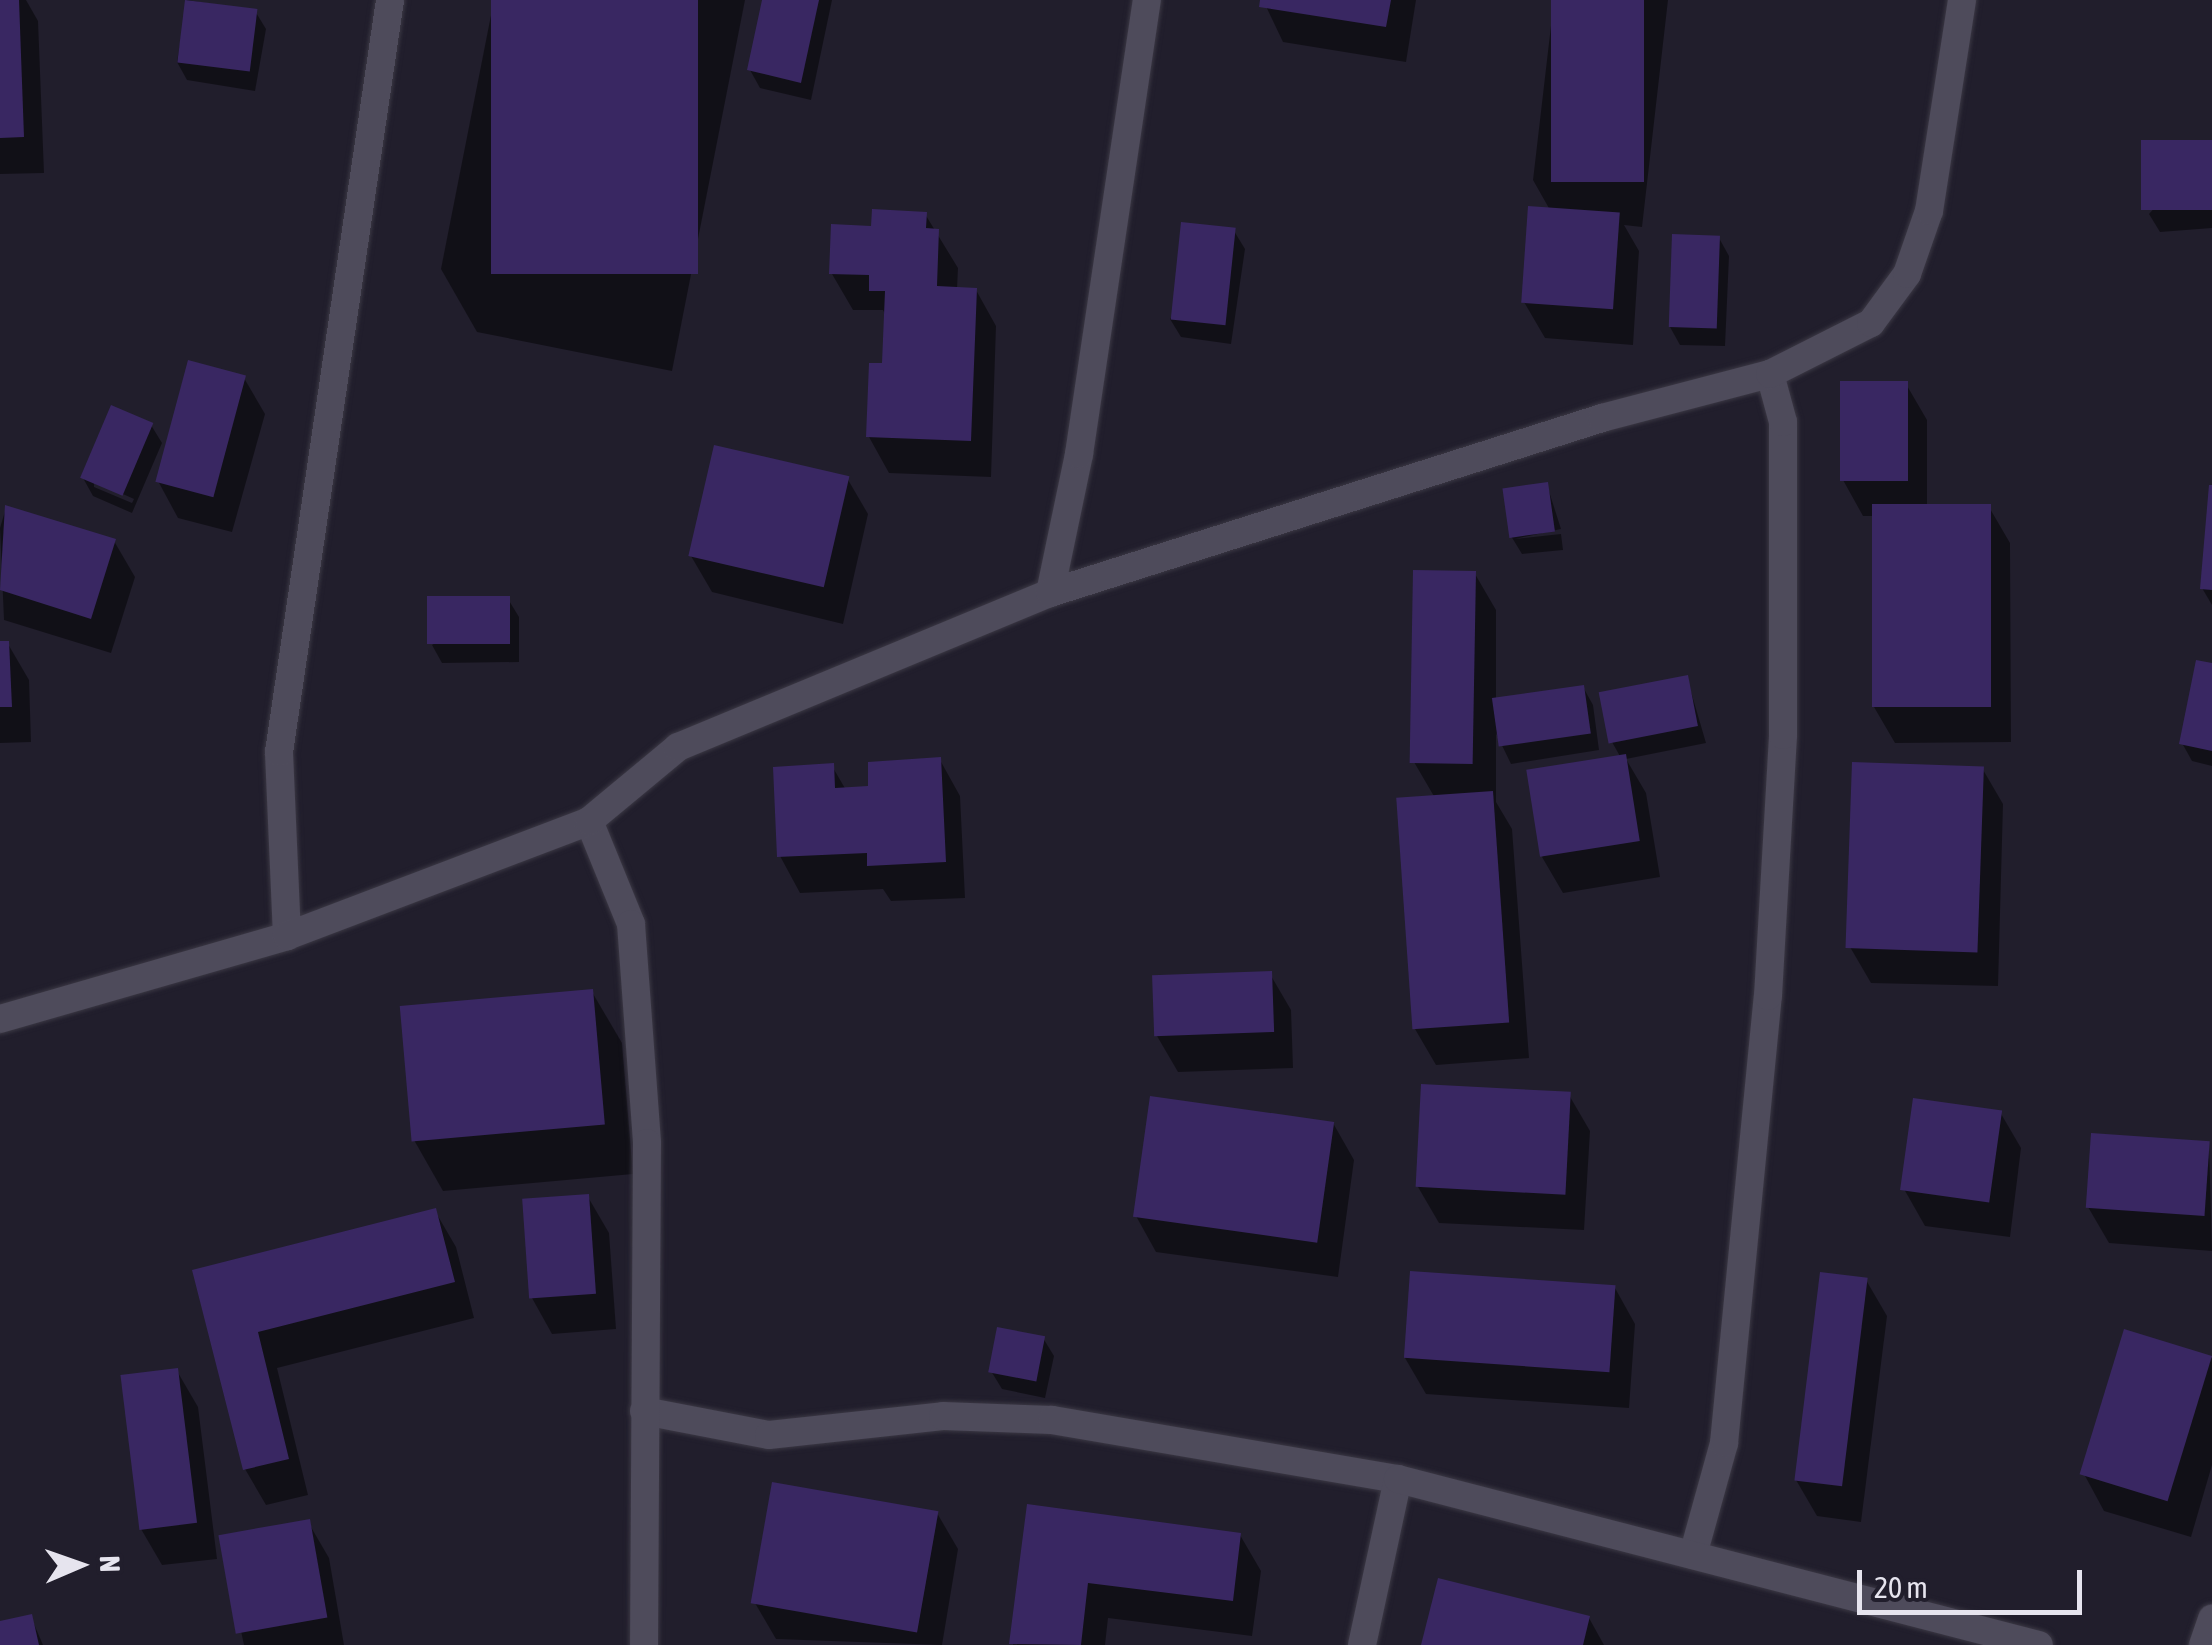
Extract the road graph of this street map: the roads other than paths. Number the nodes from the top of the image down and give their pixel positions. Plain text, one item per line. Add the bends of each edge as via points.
1 (390, 0) edge
2 (1146, 0) edge
3 (1962, 0) edge
4 (1770, 374) junction
5 (1050, 593) junction
6 (589, 821) junction
7 (287, 936) junction
8 (0, 1020) edge
9 (644, 1411) junction
10 (1398, 1479) junction
11 (1693, 1555) junction
12 (2212, 1619) edge
13 (644, 1645) edge
14 (1362, 1645) edge
15 (2039, 1645) edge
16 (2204, 1645) edge

1 - 7 street via 279,752
2 - 5 street via 1079,454
3 - 4 street via 1929,211 1906,274 1871,323
4 - 5 street via 1602,418
4 - 11 street via 1783,422 1783,676 1768,996 1724,1444
5 - 6 street via 678,747
6 - 7 street
6 - 9 street via 631,924 647,1143
7 - 8 street
9 - 10 street via 769,1435 943,1416 1052,1420
9 - 13 street
10 - 11 street
10 - 14 street
11 - 15 street
12 - 16 street

